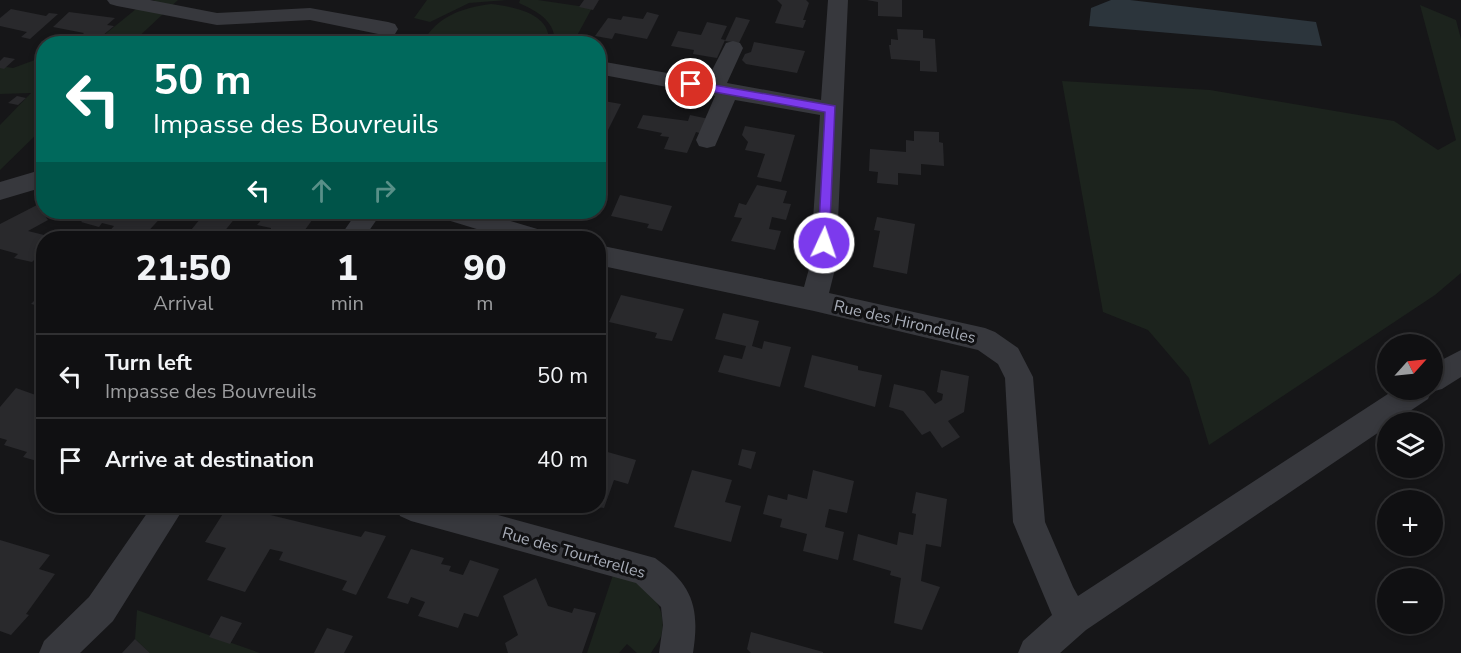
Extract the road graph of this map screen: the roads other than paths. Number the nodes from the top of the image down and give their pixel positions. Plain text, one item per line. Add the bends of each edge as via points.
1 (117, 0) edge
2 (838, 0) edge
3 (388, 28) dead end
4 (733, 48) dead end
5 (606, 69) edge
6 (721, 90) junction
7 (831, 109) junction
8 (707, 140) dead end
9 (36, 180) edge
10 (0, 191) edge
11 (475, 219) edge
12 (513, 231) edge
13 (606, 257) edge
14 (814, 300) junction
15 (1461, 362) edge
16 (1443, 374) edge
17 (1403, 400) edge
18 (165, 513) edge
19 (437, 513) edge
20 (1074, 618) junction
21 (56, 653) edge
22 (676, 653) edge
23 (1035, 653) edge

1 - 3 street via 217,19 310,14
2 - 7 street
4 - 6 street
5 - 6 street
6 - 7 street
6 - 8 street
7 - 14 street via 823,265
9 - 10 street
11 - 12 street
13 - 14 street, Rue des Hirondelles
14 - 20 street, Rue des Hirondelles via 985,340 1008,356 1019,376 1029,522 1061,599
15 - 16 street
17 - 20 street
18 - 21 street via 101,609
19 - 22 street, Rue des Tourterelles via 644,569 665,583 677,601 681,628
20 - 23 street

